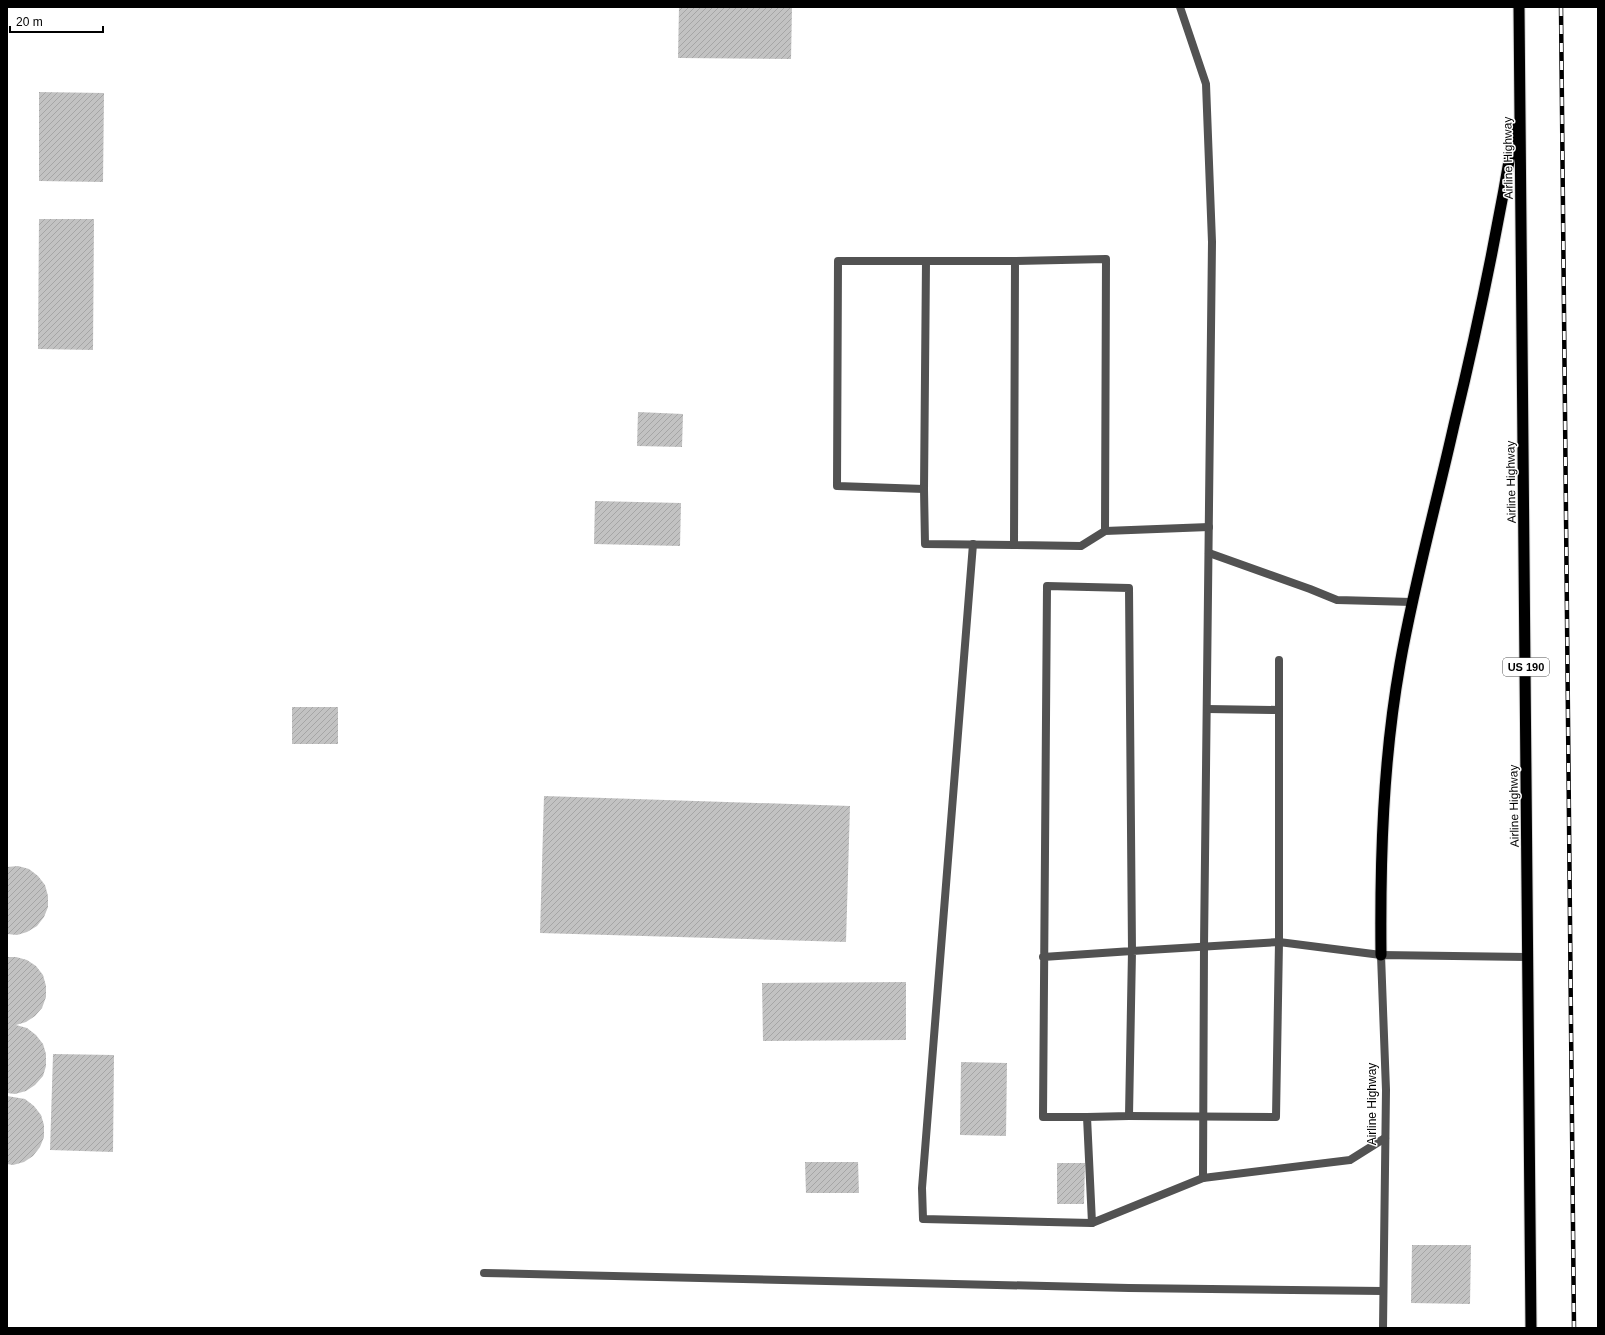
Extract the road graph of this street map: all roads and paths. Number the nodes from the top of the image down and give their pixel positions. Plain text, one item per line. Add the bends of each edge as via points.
1 (1180, 7) edge
2 (1519, 7) edge
3 (1520, 99) junction
4 (926, 261) junction
5 (1015, 261) junction
6 (924, 489) junction
7 (1209, 527) junction
8 (1105, 531) junction
9 (973, 544) junction
10 (1014, 545) junction
11 (1208, 553) junction
12 (1412, 602) junction
13 (1279, 660) dead end
14 (1207, 709) junction
15 (1279, 710) junction
16 (1279, 942) junction
17 (1204, 946) junction
18 (1132, 951) junction
19 (1381, 955) junction
20 (1043, 957) junction
21 (1528, 957) junction
22 (1129, 1116) junction
23 (1203, 1116) junction
24 (1088, 1117) junction
25 (1385, 1138) junction
26 (1203, 1178) junction
27 (1092, 1223) junction
28 (484, 1273) dead end
29 (1383, 1291) junction
30 (1383, 1328) edge
31 (1531, 1328) edge

1 - 7 street via 1206,84 1212,242
2 - 3 highway, Airline Highway / US 190
3 - 12 highway via 1497,237
3 - 21 highway, Airline Highway / US 190
4 - 5 street
4 - 6 street
4 - 6 street via 838,261 837,486
5 - 8 street via 1106,259
5 - 10 street
6 - 9 street via 925,544
7 - 8 street
7 - 11 street
8 - 10 street via 1081,546
9 - 10 street
9 - 27 street via 922,1188 923,1219
11 - 12 street via 1337,600
11 - 14 street
12 - 19 highway via 1391,728 1383,818 1380,883
13 - 15 street
14 - 15 street
14 - 17 street
15 - 16 street
16 - 17 street
16 - 19 street
16 - 23 street via 1276,1117
17 - 18 street
17 - 23 street
18 - 20 street
18 - 20 street via 1129,588 1046,586
18 - 22 street
19 - 21 street
19 - 25 street, Airline Highway via 1386,1090
20 - 24 street via 1043,1117
21 - 31 highway, Airline Highway / US 190
22 - 23 street
22 - 24 street
23 - 26 street
24 - 27 street
25 - 26 street via 1350,1160
25 - 29 street, Airline Highway
26 - 27 street
28 - 29 street via 1129,1288
29 - 30 street, Airline Highway

